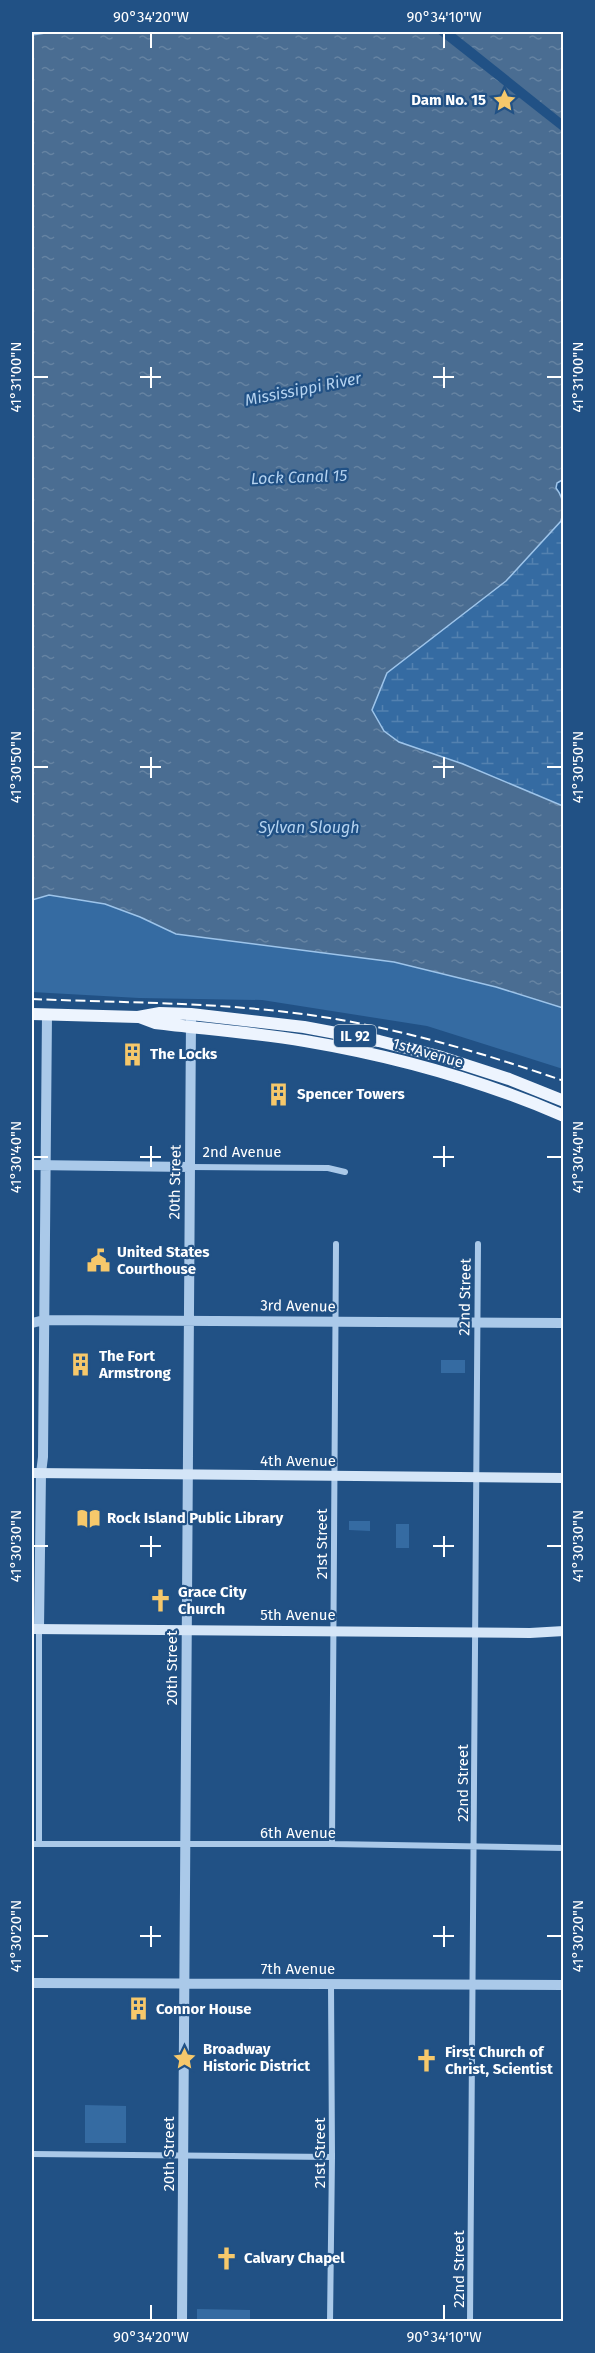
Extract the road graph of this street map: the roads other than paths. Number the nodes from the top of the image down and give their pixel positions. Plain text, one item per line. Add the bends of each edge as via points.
1 (32, 1014) edge
2 (47, 1014) junction
3 (191, 1021) junction
4 (564, 1101) edge
5 (564, 1116) edge
6 (32, 1165) edge
7 (45, 1165) junction
8 (190, 1167) junction
9 (345, 1172) dead end
10 (336, 1244) dead end
11 (478, 1244) dead end
12 (44, 1320) junction
13 (188, 1320) junction
14 (335, 1322) junction
15 (477, 1322) junction
16 (32, 1323) edge
17 (564, 1323) edge
18 (36, 1473) edge
19 (188, 1475) junction
20 (334, 1476) junction
21 (476, 1478) junction
22 (564, 1478) edge
23 (35, 1629) edge
24 (334, 1630) junction
25 (187, 1631) junction
26 (564, 1631) edge
27 (475, 1632) junction
28 (32, 1782) edge
29 (39, 1782) junction
30 (32, 1844) edge
31 (39, 1844) junction
32 (186, 1844) junction
33 (332, 1844) junction
34 (474, 1847) junction
35 (564, 1848) edge
36 (184, 1982) junction
37 (32, 1983) edge
38 (331, 1984) junction
39 (473, 1985) junction
40 (564, 1985) edge
41 (32, 2154) edge
42 (184, 2156) junction
43 (332, 2157) junction
44 (182, 2322) edge
45 (330, 2322) edge
46 (470, 2322) edge

1 - 2 main road, 1st Avenue / IL 92
2 - 3 main road, 1st Avenue / IL 92 via 138,1017 160,1013
2 - 7 street
3 - 4 main road, 1st Avenue / IL 92 via 304,1027 394,1045 468,1065
3 - 5 main road, 1st Avenue / IL 92 via 396,1059 483,1085
3 - 8 street, 20th Street
6 - 7 street, 2nd Avenue
7 - 8 street, 2nd Avenue
7 - 12 street
8 - 9 street, 2nd Avenue via 328,1168
8 - 13 street, 20th Street
10 - 14 street, 21st Street
11 - 15 street, 22nd Street
12 - 13 street, 3rd Avenue
12 - 16 street, 3rd Avenue
12 - 18 street via 43,1456
13 - 14 street, 3rd Avenue
13 - 19 street, 20th Street
14 - 15 street, 3rd Avenue
14 - 20 street, 21st Street
15 - 17 street, 3rd Avenue
15 - 21 street, 22nd Street
18 - 19 main road, 4th Avenue
18 - 23 street
19 - 20 main road, 4th Avenue
19 - 25 street, 20th Street
20 - 21 main road, 4th Avenue
20 - 24 street, 21st Street
21 - 22 main road, 4th Avenue
21 - 27 street, 22nd Street
23 - 25 main road, 5th Avenue
23 - 29 street
24 - 25 main road, 5th Avenue
24 - 27 main road, 5th Avenue
24 - 33 street, 21st Street
25 - 32 street, 20th Street
26 - 27 main road, 5th Avenue
27 - 34 street, 22nd Street
28 - 29 street
29 - 31 street
30 - 31 street, 6th Avenue
31 - 32 street, 6th Avenue
32 - 33 street, 6th Avenue
32 - 36 street, 20th Street
33 - 34 street, 6th Avenue
34 - 35 street, 6th Avenue
34 - 39 street, 22nd Street
36 - 37 street, 7th Avenue
36 - 38 street, 7th Avenue
36 - 42 street, 20th Street
38 - 39 street, 7th Avenue
38 - 43 street, 21st Street
39 - 40 street, 7th Avenue
39 - 46 street, 22nd Street
41 - 42 street
42 - 43 street
42 - 44 street, 20th Street
43 - 45 street, 21st Street

